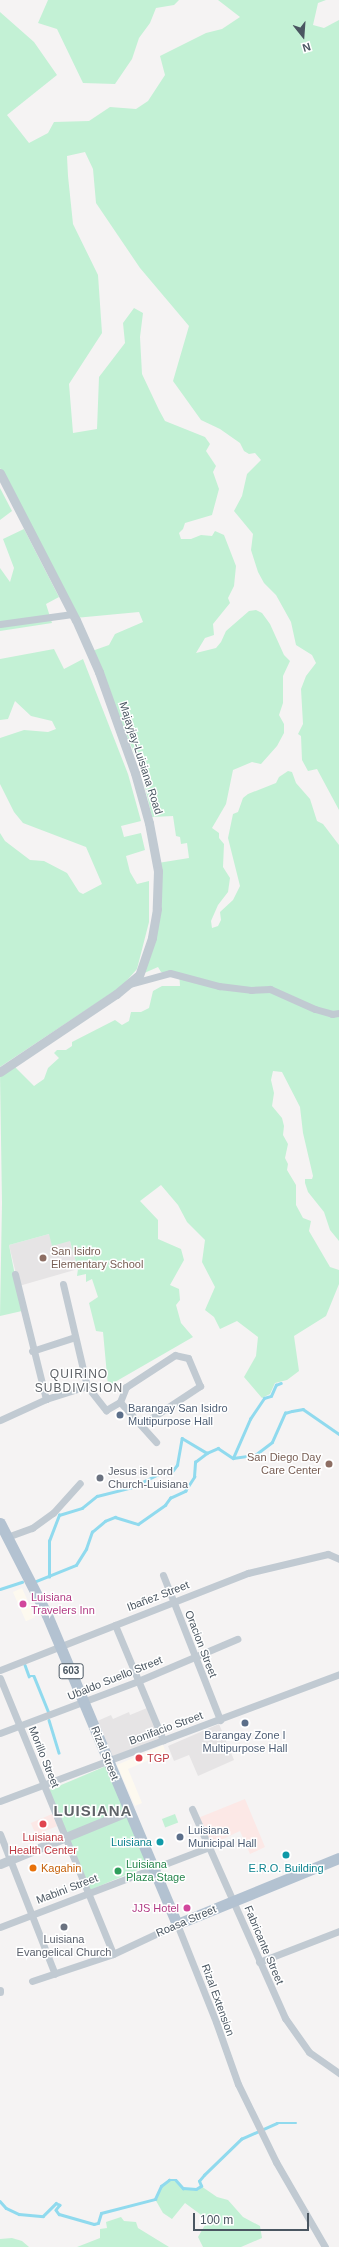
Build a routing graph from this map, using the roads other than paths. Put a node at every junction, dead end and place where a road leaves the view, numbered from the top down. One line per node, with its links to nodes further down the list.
1 (0, 473): 2 (street, Majayjay-Luisiana Road)
2 (72, 614): 3 (street); 4 (street, Majayjay-Luisiana Road)
3 (0, 624)
4 (128, 984): 5 (street); 6 (street, Majayjay-Luisiana Road)
5 (339, 1013)
6 (0, 1072)
7 (15, 1274): 10 (street)
8 (63, 1284): 9 (street)
9 (75, 1337): 10 (street); 11 (street)
10 (32, 1350): 12 (street)
11 (87, 1386): 12 (street); 13 (street)
12 (46, 1400): 14 (street)
13 (120, 1402): 15 (street); 15 (street)
14 (0, 1420)
15 (142, 1425): 16 (street)
16 (156, 1442)
17 (80, 1483): 19 (street)
18 (0, 1523): 19 (main road, 603)
19 (7, 1537): 25 (main road, Rizal Street / 603)
20 (339, 1559): 22 (street, Ibañez Street)
21 (163, 1575): 22 (street, Oracion Street)
22 (172, 1602): 23 (street, Ibañez Street); 26 (street, Oracion Street)
23 (115, 1625): 25 (street, Ibañez Street); 30 (street)
24 (237, 1639): 26 (street, Ubaldo Suello Street)
25 (61, 1647): 27 (street, Ibañez Street); 31 (main road, Rizal Street / 603)
26 (193, 1657): 30 (street, Ubaldo Suello Street); 32 (street, Oracion Street)
27 (0, 1670)
28 (339, 1674): 32 (street, Bonifacio Street)
29 (0, 1678): 33 (street, Morillo Street)
30 (138, 1681): 31 (street, Ubaldo Suello Street); 35 (street)
31 (85, 1702): 33 (street, Ubaldo Suello Street); 36 (main road, Rizal Street / 603)
32 (220, 1720): 35 (street, Bonifacio Street)
33 (20, 1726): 34 (street, Ubaldo Suello Street); 37 (street, Morillo Street)
34 (0, 1733)
35 (163, 1740): 36 (street, Bonifacio Street)
36 (109, 1761): 37 (street, Bonifacio Street); 40 (main road, Rizal Street / 603)
37 (44, 1786): 38 (street, Bonifacio Street); 42 (street, Morillo Street)
38 (0, 1801)
39 (192, 1809): 43 (street, Fabricante Street)
40 (129, 1811): 42 (street); 47 (main road, Rizal Street / 603)
41 (0, 1834): 45 (street)
42 (65, 1838): 45 (street); 48 (street, Morillo Street)
43 (209, 1847): 47 (street, Mabini Street); 49 (street, Fabricante Street)
44 (339, 1858): 49 (main road, Roasa Street)
45 (10, 1860): 46 (street); 50 (street)
46 (0, 1864)
47 (154, 1868): 48 (street, Mabini Street); 51 (main road, Rizal Street / 603)
48 (89, 1892): 50 (street, Mabini Street); 54 (street, Morillo Street)
49 (234, 1901): 51 (main road, Roasa Street); 55 (street, Fabricante Street)
50 (34, 1914): 52 (street, Mabini Street); 56 (street)
51 (177, 1924): 54 (street, Roasa Street); 59 (street, Rizal Extension)
52 (0, 1927)
53 (339, 1931): 55 (street)
54 (113, 1954): 56 (street, Roasa Street)
55 (259, 1962): 58 (street, Fabricante Street)
56 (55, 1974): 57 (street, Roasa Street)
57 (32, 1981)
58 (339, 2073)
59 (325, 2247)

